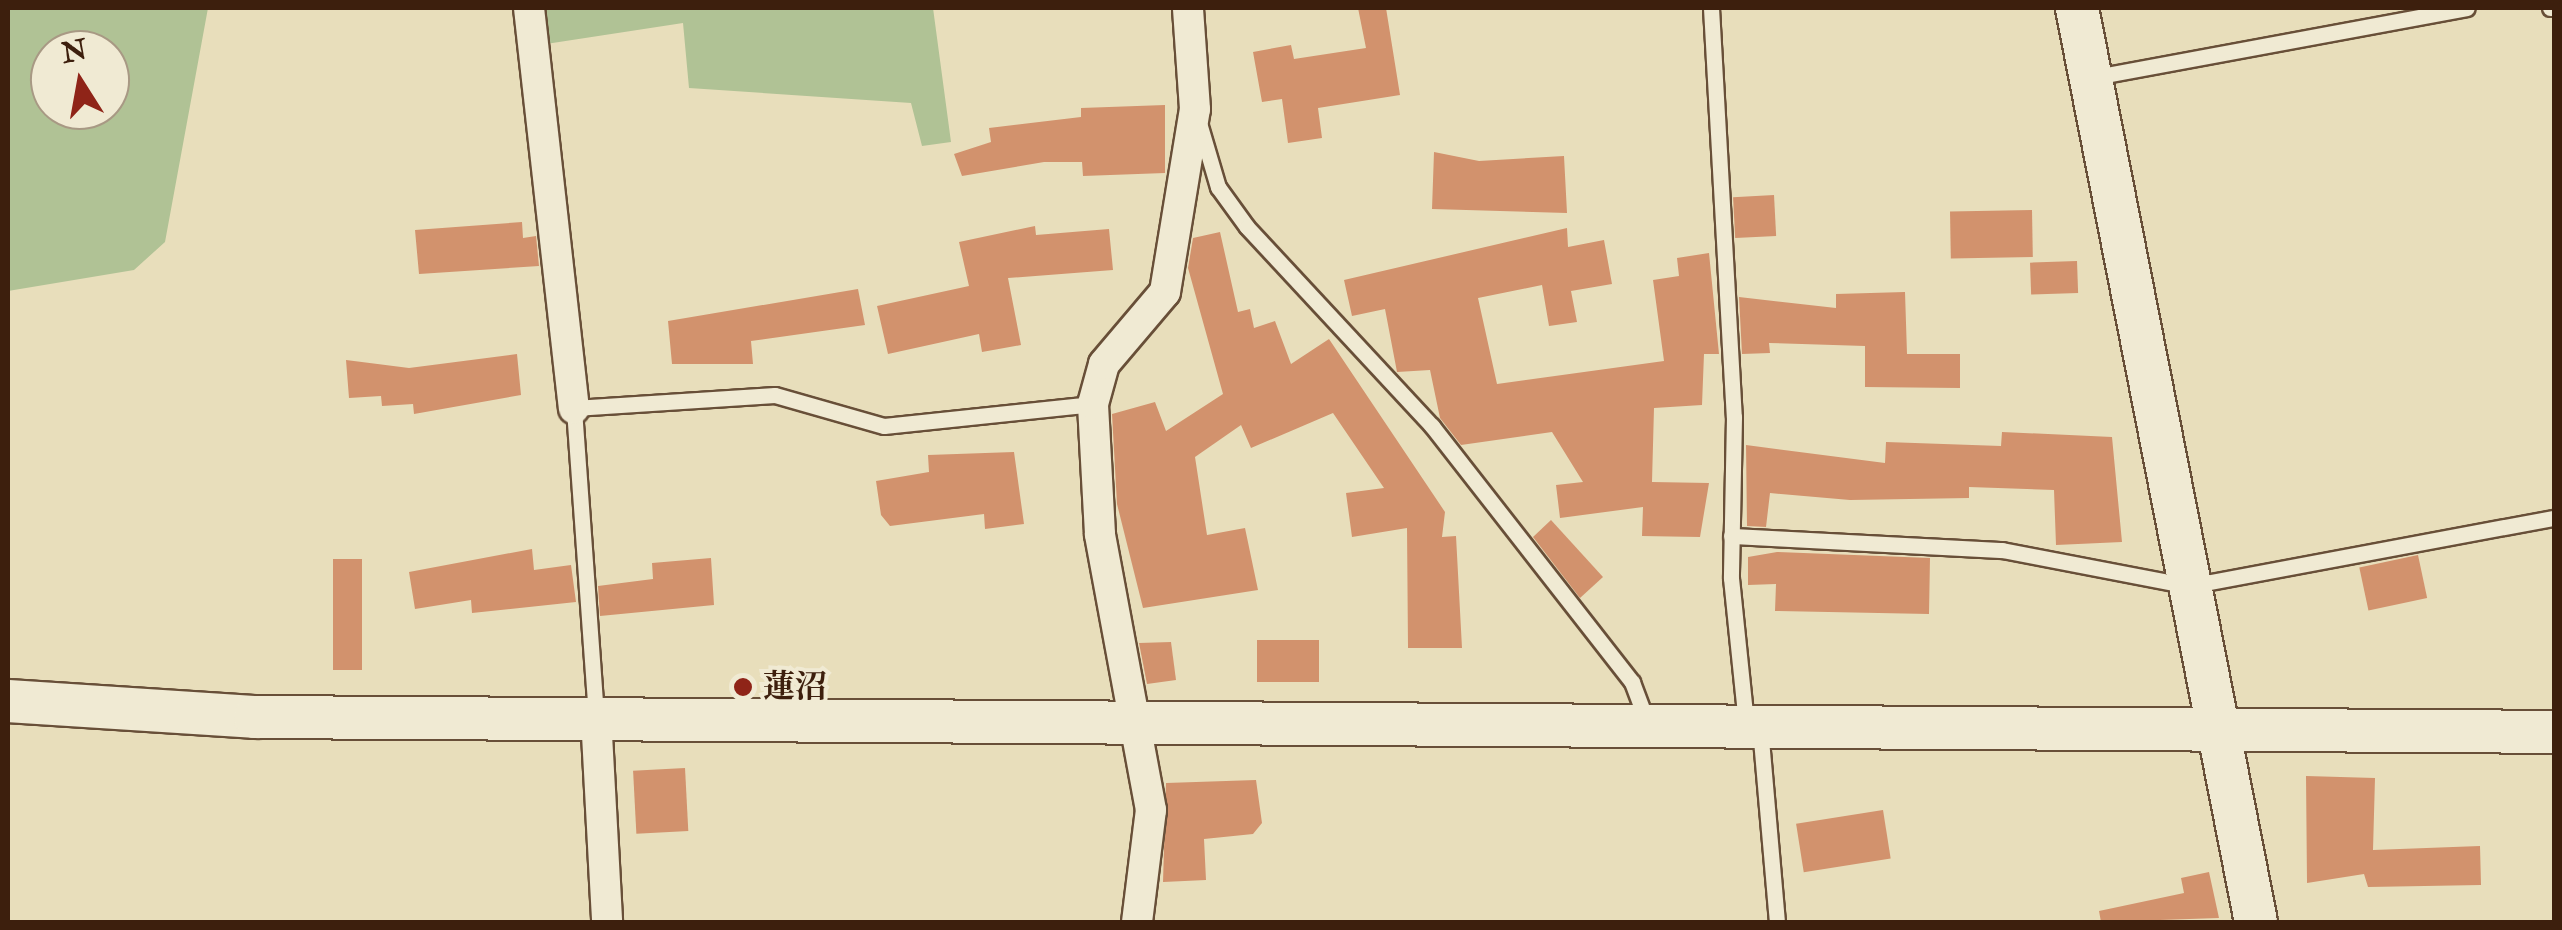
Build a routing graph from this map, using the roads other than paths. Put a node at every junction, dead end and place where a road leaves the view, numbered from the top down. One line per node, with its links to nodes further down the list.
1 (529, 8): 9 (street)
2 (1188, 8): 7 (street)
3 (1710, 8): 11 (lane)
4 (2077, 8): 6 (street)
5 (2467, 8): 6 (lane)
6 (2091, 77): 12 (street)
7 (1195, 109): 8 (street); 17 (lane)
8 (1093, 404): 9 (lane); 15 (street)
9 (574, 408): 14 (lane)
10 (2554, 518): 12 (lane)
11 (1731, 536): 12 (lane); 16 (lane)
12 (2189, 586): 19 (street)
13 (8, 701): 14 (street)
14 (596, 716): 15 (street); 20 (street)
15 (1135, 722): 17 (street); 21 (street)
16 (1753, 724): 17 (street); 19 (street); 22 (lane)
17 (1648, 726)
18 (2554, 732): 19 (street)
19 (2217, 733): 23 (street)
20 (607, 922)
21 (1137, 922)
22 (1777, 922)
23 (2256, 922)

